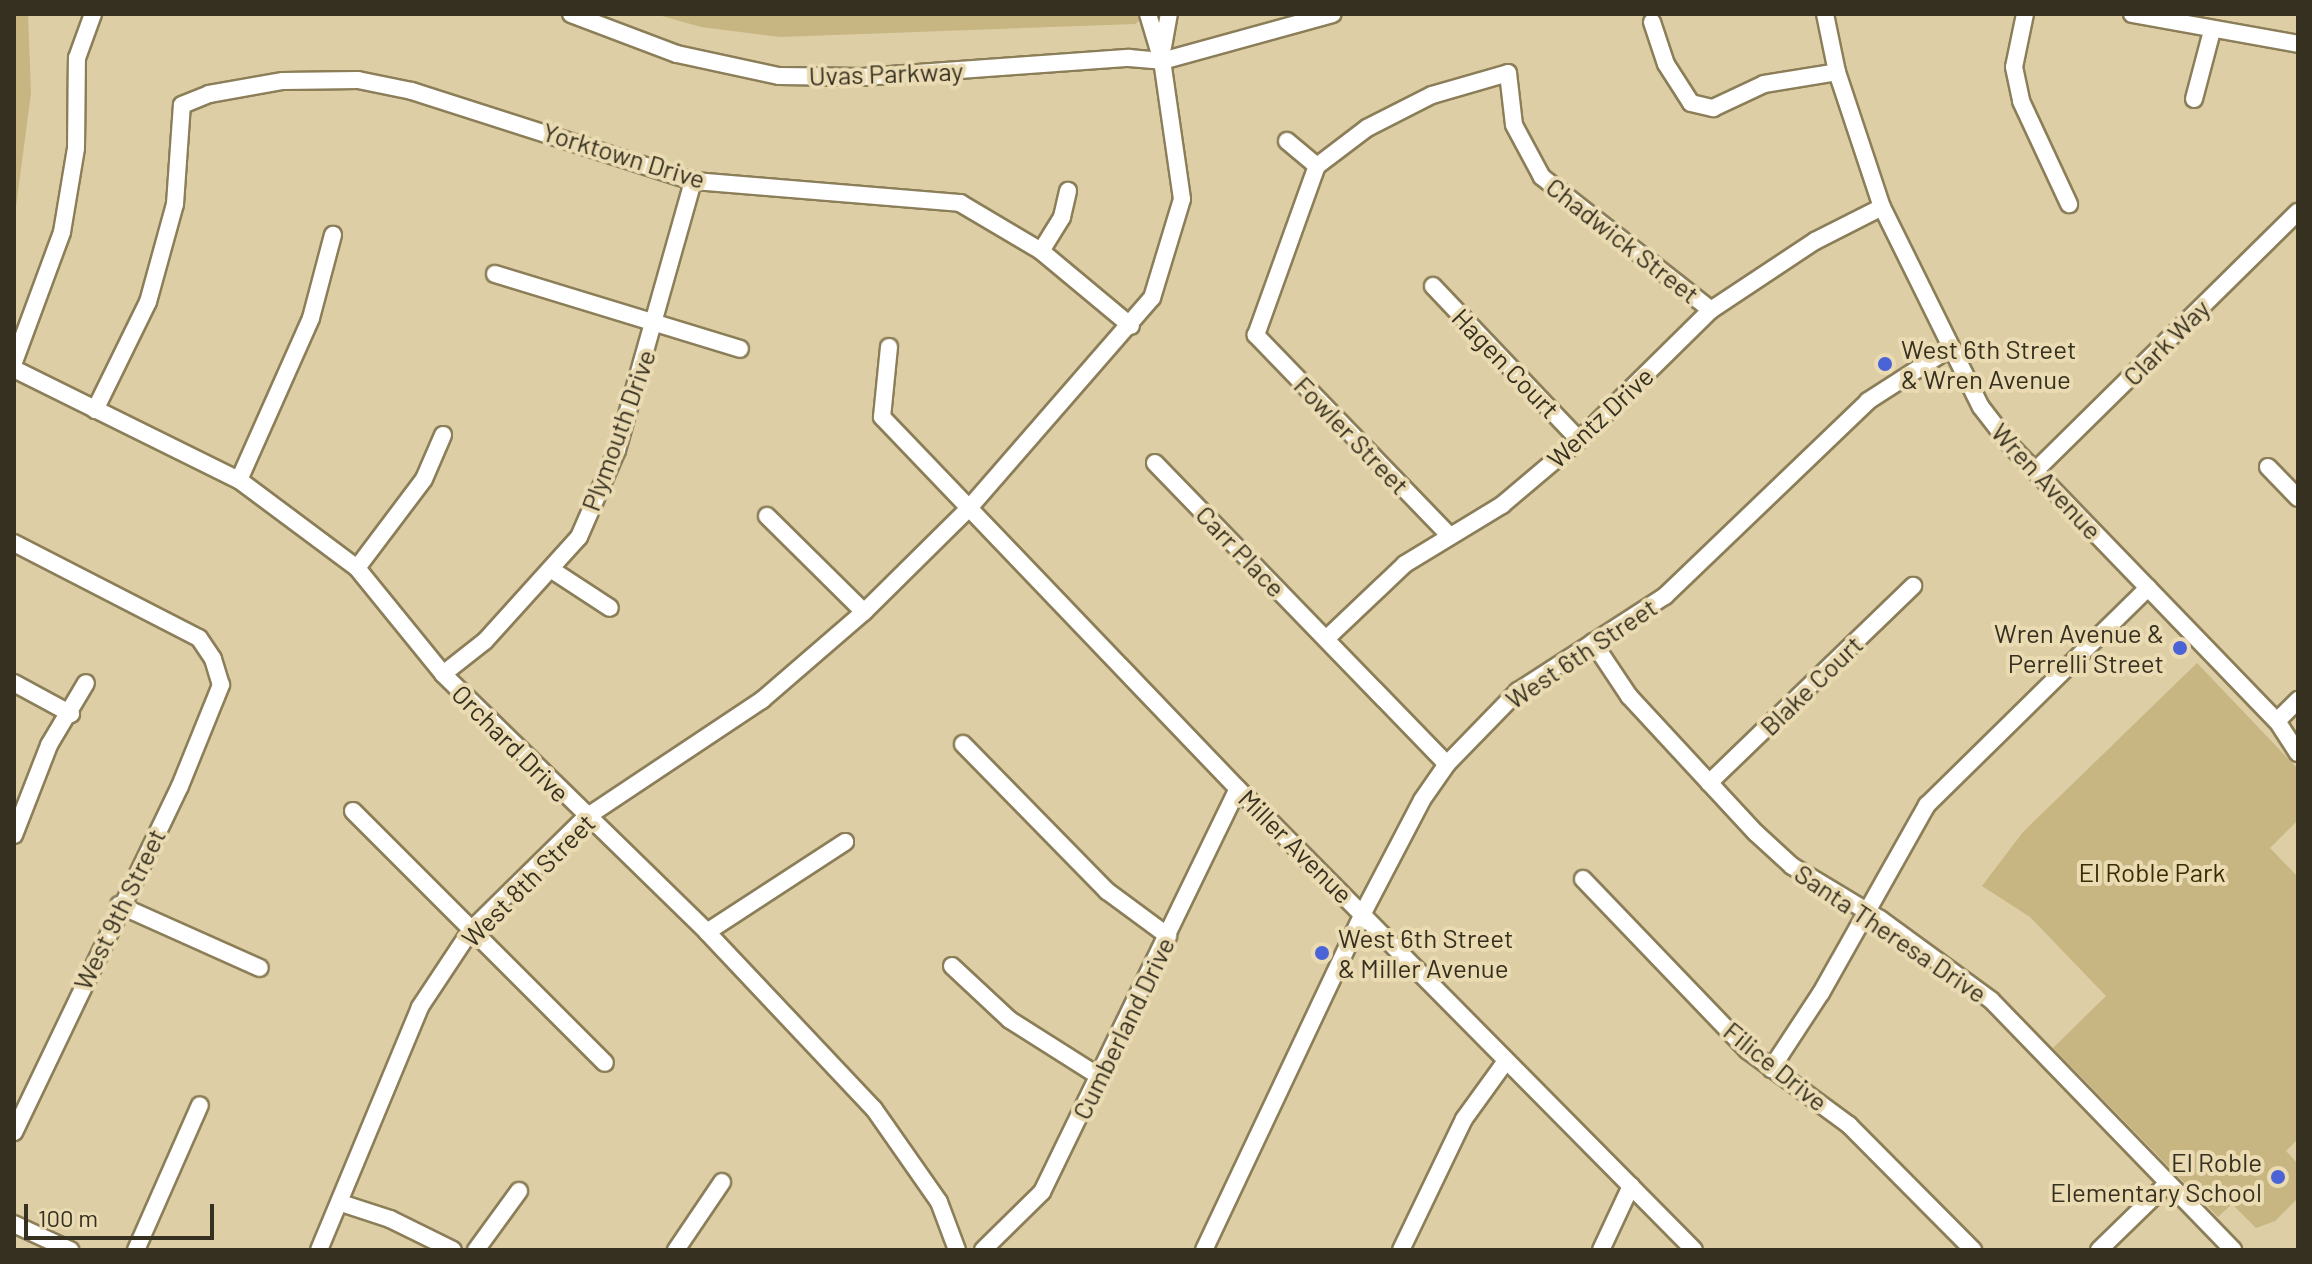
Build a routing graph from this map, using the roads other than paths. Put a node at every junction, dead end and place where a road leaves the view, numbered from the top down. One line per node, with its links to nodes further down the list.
1 (93, 14): 32 (street)
2 (571, 14): 12 (street, Uvas Parkway)
3 (1148, 14): 12 (street)
4 (1169, 14): 12 (street)
5 (1333, 14): 12 (street, Uvas Parkway)
6 (1825, 14): 13 (street, Wren Avenue)
7 (2025, 14): 19 (street)
8 (2132, 14): 10 (street)
9 (1652, 22): 13 (street)
10 (2212, 31): 11 (street); 14 (street)
11 (2298, 44)
12 (1162, 61): 28 (street)
13 (1837, 72): 20 (street, Wren Avenue)
14 (2194, 99)
15 (1287, 141): 16 (street)
16 (1317, 166): 26 (street, Chadwick Street); 44 (street, Fowler Street)
17 (693, 181): 23 (street, Yorktown Drive); 27 (street, Plymouth Drive); 34 (street, Yorktown Drive)
18 (1068, 191): 23 (street)
19 (2069, 204)
20 (1882, 207): 26 (street, Wentz Drive); 31 (street, Wren Avenue)
21 (2298, 212): 39 (street, Clark Way)
22 (333, 235): 40 (street)
23 (1041, 251): 28 (street, Yorktown Drive)
24 (495, 274): 27 (street)
25 (1433, 286): 36 (street, Hagen Court)
26 (1711, 310): 36 (street, Wentz Drive)
27 (656, 324): 30 (street); 47 (street, Plymouth Drive)
28 (1131, 326): 42 (street)
29 (889, 347): 42 (street, Miller Avenue)
30 (740, 349)
31 (1949, 349): 39 (street, Wren Avenue); 53 (street, West 6th Street)
32 (14, 362)
33 (14, 369): 34 (street, Orchard Drive)
34 (95, 410): 40 (street, Orchard Drive)
35 (443, 435): 46 (street)
36 (1579, 440): 44 (street, Wentz Drive)
37 (1155, 463): 52 (street, Carr Place)
38 (2268, 467): 41 (street)
39 (2035, 471): 49 (street, Wren Avenue)
40 (239, 480): 46 (street, Orchard Drive)
41 (2298, 498)
42 (970, 507): 51 (street); 65 (street, Miller Avenue)
43 (767, 516): 51 (street)
44 (1448, 534): 52 (street, Wentz Drive)
45 (14, 543): 71 (street, West 9th Street)
46 (357, 568): 54 (street, Orchard Drive)
47 (552, 570): 50 (street); 54 (street, Plymouth Drive)
48 (1913, 586): 64 (street, Blake Court)
49 (2148, 588): 59 (street, Wren Avenue); 72 (street)
50 (610, 608)
51 (864, 612): 67 (street, West 8th Street)
52 (1326, 639): 63 (street, Carr Place)
53 (1593, 642): 63 (street, West 6th Street); 64 (street, Santa Theresa Drive)
54 (443, 674): 67 (street, Orchard Drive)
55 (14, 683): 58 (street)
56 (86, 683): 58 (street)
57 (2298, 700): 59 (street)
58 (71, 714): 68 (street)
59 (2277, 721): 60 (street, Wren Avenue); 62 (street, Wren Avenue)
60 (2298, 733)
61 (963, 744): 76 (street)
62 (2298, 753)
63 (1447, 764): 73 (street, West 6th Street)
64 (1709, 783): 72 (street, Santa Theresa Drive)
65 (1238, 789): 73 (street, Miller Avenue); 76 (street, Cumberland Drive)
66 (353, 811): 74 (street)
67 (585, 818): 74 (street, West 8th Street); 75 (street, Orchard Drive)
68 (14, 835)
69 (845, 842): 75 (street)
70 (1583, 879): 81 (street, Filice Drive)
71 (119, 905): 78 (street); 84 (street, West 9th Street)
72 (1867, 911): 81 (street); 86 (street, Santa Theresa Drive)
73 (1363, 913): 79 (street, Miller Avenue); 99 (street, West 6th Street)
74 (471, 930): 80 (street); 89 (street, West 8th Street)
75 (707, 932): 97 (street, Orchard Drive)
76 (1168, 936): 82 (street, Cumberland Drive)
77 (952, 966): 82 (street)
78 (260, 968)
79 (1506, 1061): 87 (street, Miller Avenue); 100 (street)
80 (605, 1063)
81 (1771, 1069): 103 (street, Filice Drive)
82 (1100, 1077): 98 (street, Cumberland Drive)
83 (200, 1105): 92 (street)
84 (14, 1132)
85 (722, 1182): 96 (street)
86 (2168, 1183): 104 (street); 105 (street, Santa Theresa Drive)
87 (1631, 1186): 101 (street); 102 (street, Miller Avenue)
88 (519, 1191): 95 (street)
89 (341, 1203): 93 (street, West 8th Street); 94 (street)
90 (14, 1224): 91 (street)
91 (70, 1250)
92 (136, 1250)
93 (319, 1250)
94 (453, 1250)
95 (476, 1250)
96 (676, 1250)
97 (957, 1250)
98 (983, 1250)
99 (1204, 1250)
100 (1401, 1250)
101 (1601, 1250)
102 (1694, 1250)
103 (1973, 1250)
104 (2099, 1250)
105 (2233, 1250)

